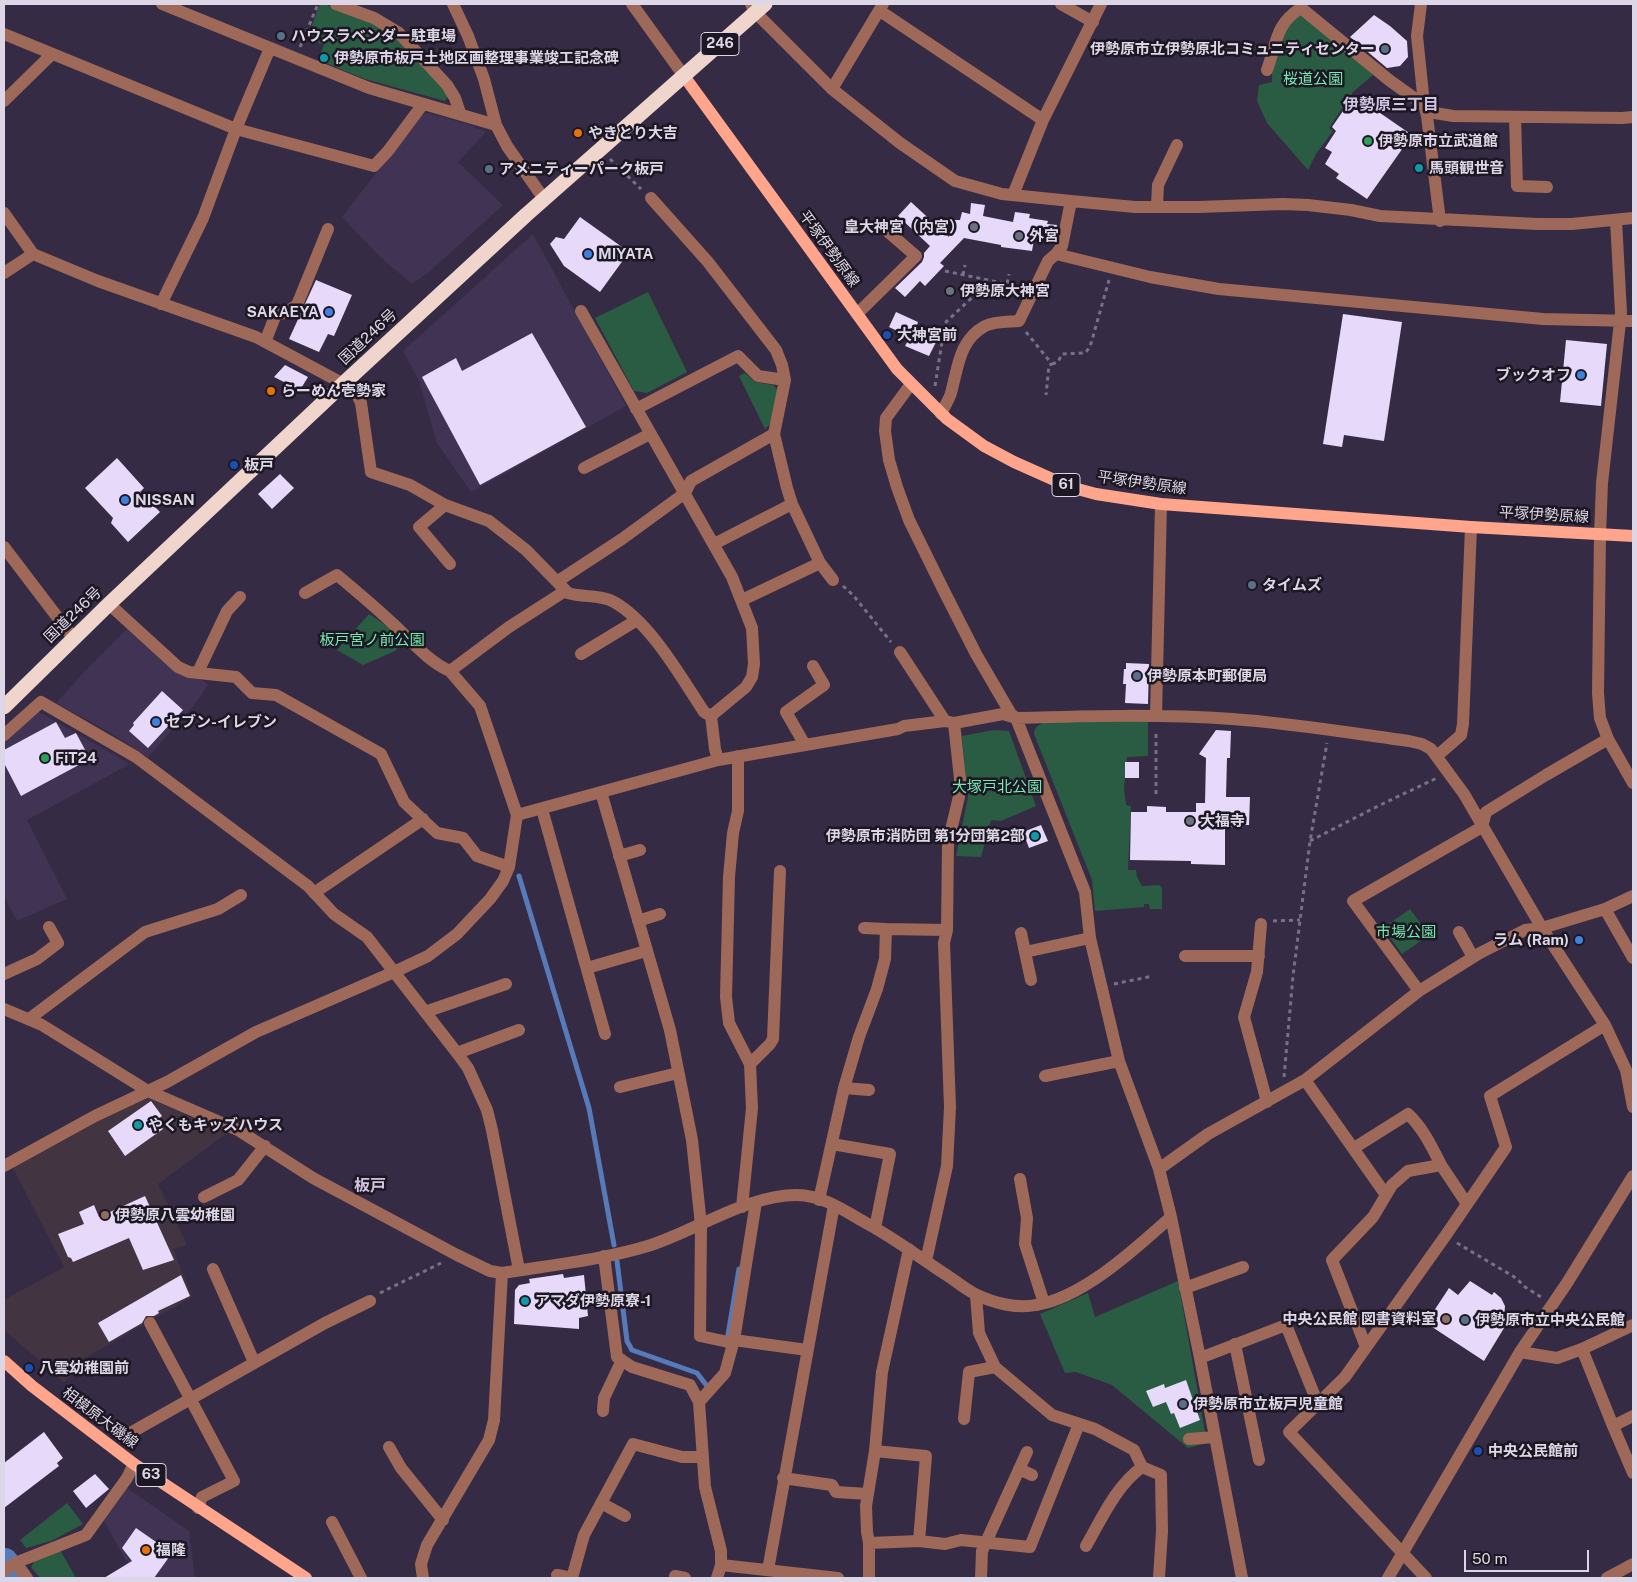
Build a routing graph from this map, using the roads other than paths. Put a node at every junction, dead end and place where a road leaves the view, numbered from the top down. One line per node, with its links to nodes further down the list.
1 (162, 4): 13 (street)
2 (336, 4): 21 (street)
3 (454, 4): 25 (street)
4 (632, 4): 16 (street)
5 (1061, 4): 11 (street)
6 (1101, 4): 11 (street)
7 (1420, 4): 20 (street)
8 (1301, 6): 15 (street); 20 (street)
9 (757, 7): 16 (highway, 国道246号 / 246); 17 (street)
10 (882, 8): 17 (street); 24 (street)
11 (1093, 22): 24 (street)
12 (4, 34): 14 (street)
13 (270, 48): 19 (street); 26 (street)
14 (52, 54): 18 (street); 26 (street)
15 (1267, 70)
16 (684, 76): 31 (highway, 国道246号 / 246); 45 (main road, 平塚伊勢原線 / 61)
17 (832, 89): 29 (street)
18 (4, 101)
19 (423, 104): 21 (street); 26 (street)
20 (1424, 104): 22 (street); 37 (street)
21 (460, 113): 25 (street)
22 (1514, 117): 23 (street); 28 (street)
23 (1633, 117)
24 (1043, 120): 29 (street)
25 (496, 125): 31 (street)
26 (236, 129): 43 (street)
27 (1177, 144): 33 (street)
28 (1548, 188)
29 (1012, 195): 32 (street)
30 (651, 198): 48 (street)
31 (544, 199): 49 (highway, 国道246号 / 246)
32 (1071, 201): 33 (street); 41 (street)
33 (1157, 206): 37 (street)
34 (4, 213): 40 (street)
35 (1633, 218): 36 (street)
36 (1616, 220): 37 (street); 46 (street)
37 (1440, 221)
38 (328, 229): 47 (street)
39 (887, 231): 45 (street)
40 (33, 254): 42 (street); 43 (street)
41 (1056, 254): 46 (street); 52 (street)
42 (4, 273)
43 (161, 304): 47 (street)
44 (581, 311): 51 (street)
45 (857, 314): 50 (main road, 平塚伊勢原線 / 61)
46 (1627, 321): 61 (street)
47 (265, 342): 49 (street)
48 (785, 380): 51 (street); 54 (street)
49 (344, 383): 59 (street); 72 (highway, 国道246号 / 246)
50 (911, 384): 52 (main road, 平塚伊勢原線 / 61); 83 (street)
51 (636, 409): 53 (street)
52 (941, 414): 58 (main road, 平塚伊勢原線 / 61)
53 (650, 434): 55 (street); 56 (street)
54 (774, 434): 56 (street); 57 (street)
55 (584, 468)
56 (684, 493): 63 (street); 68 (street)
57 (792, 504): 63 (street); 65 (street)
58 (1161, 504): 60 (main road, 平塚伊勢原線 / 61); 82 (street)
59 (445, 505): 66 (street); 68 (street)
60 (1471, 527): 61 (main road, 平塚伊勢原線 / 61); 89 (street)
61 (1600, 535): 62 (main road, 平塚伊勢原線 / 61); 86 (street)
62 (1633, 536)
63 (714, 544): 71 (street)
64 (4, 547): 74 (street)
65 (820, 563): 67 (street); 71 (street)
66 (450, 564)
67 (833, 580)
68 (562, 586): 73 (street); 78 (street)
69 (305, 594): 78 (street)
70 (240, 597): 79 (street)
71 (742, 600): 81 (street)
72 (109, 604): 74 (highway, 国道246号 / 246); 79 (street)
73 (637, 620): 76 (street); 81 (street)
74 (74, 639): 80 (highway, 国道246号 / 246)
75 (900, 652): 84 (street)
76 (581, 654)
77 (813, 666): 87 (street)
78 (450, 671): 94 (street)
79 (198, 672): 95 (street)
80 (4, 707)
81 (711, 716): 90 (street)
82 (1156, 716): 83 (street); 89 (street)
83 (1016, 718): 84 (street); 115 (street)
84 (950, 722): 87 (street); 112 (street)
85 (4, 735): 101 (street)
86 (1608, 739): 91 (street); 96 (street)
87 (805, 745): 88 (street)
88 (738, 756): 90 (street); 136 (street)
89 (1437, 756): 96 (street)
90 (718, 760): 92 (street)
91 (1633, 783)
92 (601, 792): 93 (street); 98 (street)
93 (542, 809): 94 (street); 122 (street)
94 (517, 815): 99 (street)
95 (423, 819): 99 (street); 101 (street)
96 (1482, 827): 110 (street); 127 (street)
97 (640, 850): 98 (street)
98 (619, 856): 106 (street)
99 (509, 867): 123 (street)
100 (780, 871): 136 (street)
101 (314, 893): 123 (street)
102 (241, 895): 130 (street)
103 (1633, 896): 104 (street)
104 (1605, 909): 110 (street); 121 (street)
105 (660, 914): 106 (street)
106 (638, 921): 116 (street)
107 (1261, 924): 119 (street)
108 (49, 927): 124 (street)
109 (864, 928): 111 (street)
110 (1542, 928): 120 (street); 131 (street)
111 (886, 929): 112 (street); 141 (street)
112 (947, 930): 166 (street)
113 (1021, 932): 117 (street)
114 (1459, 932): 120 (street)
115 (1090, 938): 117 (street); 135 (street)
116 (646, 951): 122 (street); 137 (street)
117 (1025, 952): 125 (street)
118 (1184, 956): 119 (street)
119 (1259, 956): 144 (street)
120 (1473, 957): 127 (street)
121 (1633, 958)
122 (587, 968): 133 (street)
123 (394, 972): 129 (street); 143 (street)
124 (4, 974)
125 (1031, 980)
126 (500, 982): 129 (street)
127 (1419, 991): 139 (street)
128 (4, 1009): 130 (street)
129 (426, 1012): 134 (street)
130 (29, 1019): 143 (street)
131 (1605, 1025): 145 (street); 158 (street)
132 (519, 1030): 134 (street)
133 (605, 1034)
134 (457, 1052): 169 (street)
135 (1119, 1061): 138 (street); 151 (street)
136 (750, 1064): 160 (street)
137 (678, 1073): 140 (street); 162 (street)
138 (1045, 1076)
139 (1305, 1080): 144 (street); 148 (street)
140 (620, 1087)
141 (844, 1088): 142 (street); 146 (street)
142 (869, 1090)
143 (148, 1091): 147 (street); 150 (street)
144 (1267, 1102): 151 (street)
145 (1633, 1107)
146 (832, 1144): 156 (street); 163 (street)
147 (265, 1146): 155 (street); 170 (street)
148 (1354, 1148): 149 (street); 154 (street)
149 (1441, 1165): 154 (street); 158 (street)
150 (4, 1166)
151 (1159, 1169): 161 (street)
152 (1633, 1176): 182 (street)
153 (1020, 1179): 174 (street)
154 (1386, 1195): 179 (street)
155 (204, 1197)
156 (819, 1200): 157 (street); 159 (street)
157 (756, 1202): 160 (street); 177 (street)
158 (1467, 1204): 179 (street)
159 (834, 1205): 163 (street); 181 (street)
160 (742, 1207): 162 (street)
161 (1171, 1217): 171 (street); 174 (street)
162 (700, 1225): 165 (street); 177 (street)
163 (875, 1228): 164 (street)
164 (909, 1249): 166 (street); 200 (street)
165 (604, 1256): 169 (street); 184 (street)
166 (926, 1261): 172 (street)
167 (1243, 1267): 171 (street)
168 (213, 1269): 186 (street)
169 (519, 1270): 170 (street)
170 (502, 1273): 214 (street)
171 (1185, 1288): 183 (street)
172 (976, 1295): 174 (street); 187 (street)
173 (370, 1302): 186 (street)
174 (1044, 1304)
175 (150, 1323): 188 (street)
176 (1633, 1325): 180 (street)
177 (733, 1341): 181 (street); 189 (street)
178 (1235, 1344): 183 (street); 190 (street); 203 (street)
179 (1366, 1347): 190 (street)
180 (1582, 1349): 182 (street); 195 (street)
181 (807, 1350): 209 (street)
182 (1520, 1352): 220 (street)
183 (1200, 1358): 197 (street)
184 (622, 1360): 189 (street); 191 (street)
185 (4, 1361): 204 (main road, 相模原大磯線 / 63)
186 (254, 1362): 188 (street)
187 (994, 1367): 193 (street); 194 (street)
188 (189, 1398): 196 (street); 212 (street)
189 (699, 1402): 202 (street)
190 (1318, 1404): 220 (street)
191 (603, 1411)
192 (1633, 1416): 195 (street)
193 (964, 1419)
194 (1079, 1424): 205 (street); 218 (street)
195 (1613, 1426): 207 (street)
196 (132, 1432)
197 (1215, 1437): 198 (street); 238 (street)
198 (1188, 1439)
199 (390, 1447): 214 (street)
200 (875, 1451): 210 (street); 216 (street)
201 (1026, 1452): 206 (street)
202 (703, 1457): 211 (street); 223 (street)
203 (1259, 1460)
204 (134, 1464): 212 (main road, 相模原大磯線 / 63); 221 (street)
205 (1142, 1466): 219 (street); 237 (street)
206 (1019, 1469): 208 (street); 218 (street)
207 (1633, 1473)
208 (1032, 1475)
209 (784, 1478): 210 (street); 224 (street)
210 (868, 1494): 217 (street)
211 (601, 1503): 213 (street); 232 (street)
212 (198, 1508): 226 (main road, 相模原大磯線 / 63)
213 (625, 1516)
214 (442, 1520): 231 (street)
215 (332, 1522): 230 (street)
216 (919, 1541): 217 (street); 218 (street)
217 (869, 1543): 235 (street)
218 (986, 1544): 236 (street)
219 (1086, 1546)
220 (1403, 1552): 239 (street); 240 (street)
221 (15, 1563): 225 (street); 228 (street)
222 (1633, 1564): 241 (street)
223 (721, 1565): 224 (street); 233 (street)
224 (768, 1570): 234 (street)
225 (4, 1571)
226 (291, 1575): 229 (main road, 相模原大磯線 / 63)
227 (557, 1575): 232 (street)
228 (28, 1578)
229 (306, 1578)
230 (362, 1578)
231 (423, 1578)
232 (572, 1578)
233 (717, 1578)
234 (838, 1578)
235 (868, 1578)
236 (981, 1578)
237 (1159, 1578)
238 (1242, 1578)
239 (1388, 1578)
240 (1426, 1578)
241 (1607, 1578)

